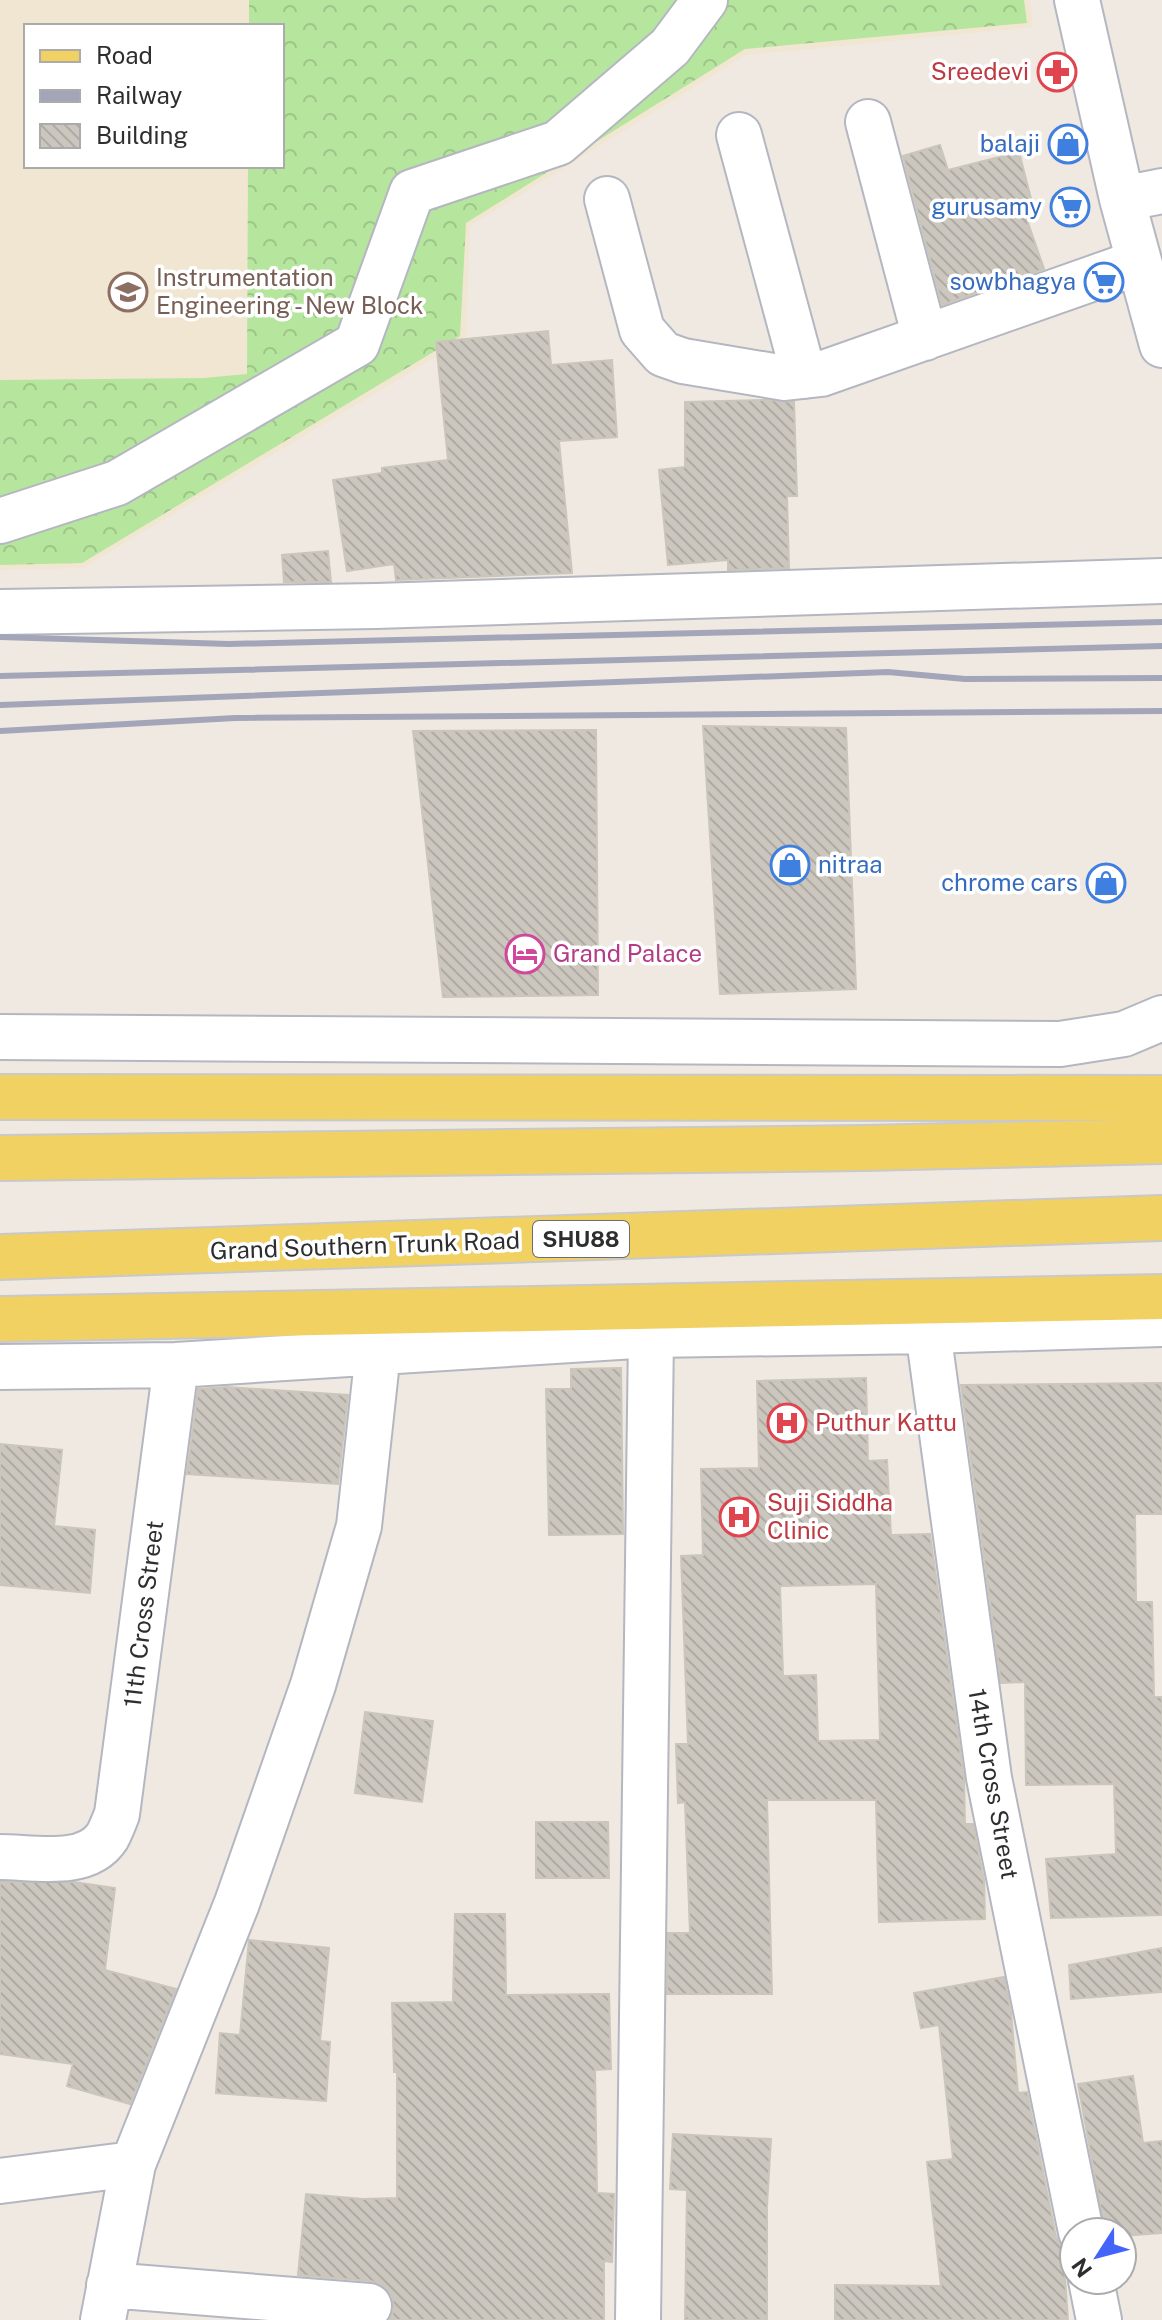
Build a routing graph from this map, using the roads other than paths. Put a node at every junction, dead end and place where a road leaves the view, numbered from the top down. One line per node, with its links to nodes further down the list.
1 (705, 0): 10 (street)
2 (1077, 0): 5 (street)
3 (868, 122): 8 (street)
4 (739, 135): 9 (street)
5 (1142, 195): 7 (street)
6 (607, 199): 9 (street)
7 (1155, 311): 8 (street)
8 (925, 338): 9 (street)
9 (804, 376)
10 (0, 521)
11 (1162, 581): 12 (street)
12 (0, 612)
13 (1162, 1018): 14 (street)
14 (0, 1037)
15 (0, 1097): 16 (main road)
16 (1162, 1098)
17 (1162, 1141): 18 (main road)
18 (0, 1158)
19 (1162, 1218): 20 (main road, Grand Southern Trunk Road / SHU88)
20 (0, 1257)
21 (1162, 1297): 22 (main road)
22 (0, 1319)
23 (1162, 1324): 24 (street)
24 (928, 1331): 25 (street); 32 (street, 14th Cross Street)
25 (651, 1335): 26 (street); 36 (street)
26 (378, 1352): 27 (street); 30 (street)
27 (176, 1365): 28 (street); 29 (street, 11th Cross Street)
28 (0, 1367)
29 (0, 1857)
30 (133, 2164): 31 (street); 34 (street)
31 (0, 2181)
32 (1078, 2216)
33 (1094, 2296): 37 (street)
34 (106, 2302): 35 (street)
35 (369, 2306)
36 (638, 2320)
37 (1099, 2320)

